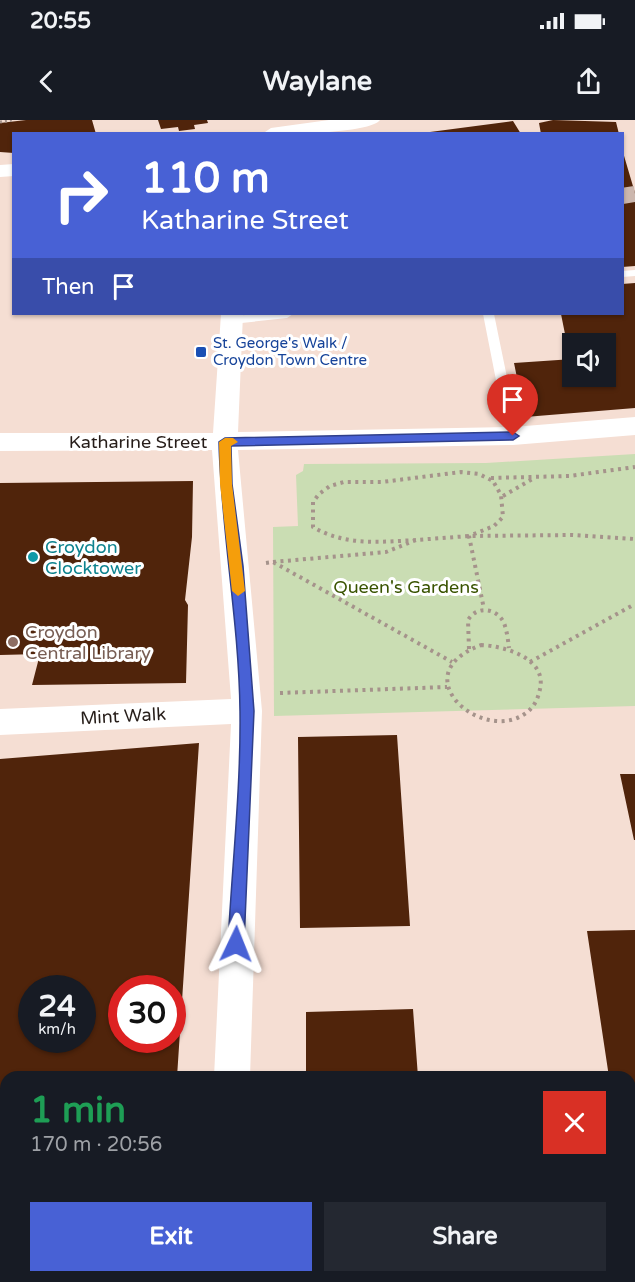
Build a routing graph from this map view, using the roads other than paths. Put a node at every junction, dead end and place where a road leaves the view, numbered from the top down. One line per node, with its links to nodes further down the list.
1 (370, 120): 2 (street)
2 (285, 132)
3 (269, 315): 5 (lane)
4 (488, 315): 7 (lane)
5 (232, 317): 9 (street)
6 (635, 426): 7 (street, Katharine Street)
7 (513, 436): 9 (street, Katharine Street)
8 (0, 442): 9 (street, Katharine Street)
9 (225, 442): 10 (street)
10 (247, 702): 11 (street, Mint Walk); 12 (street)
11 (0, 722)
12 (232, 1071)

